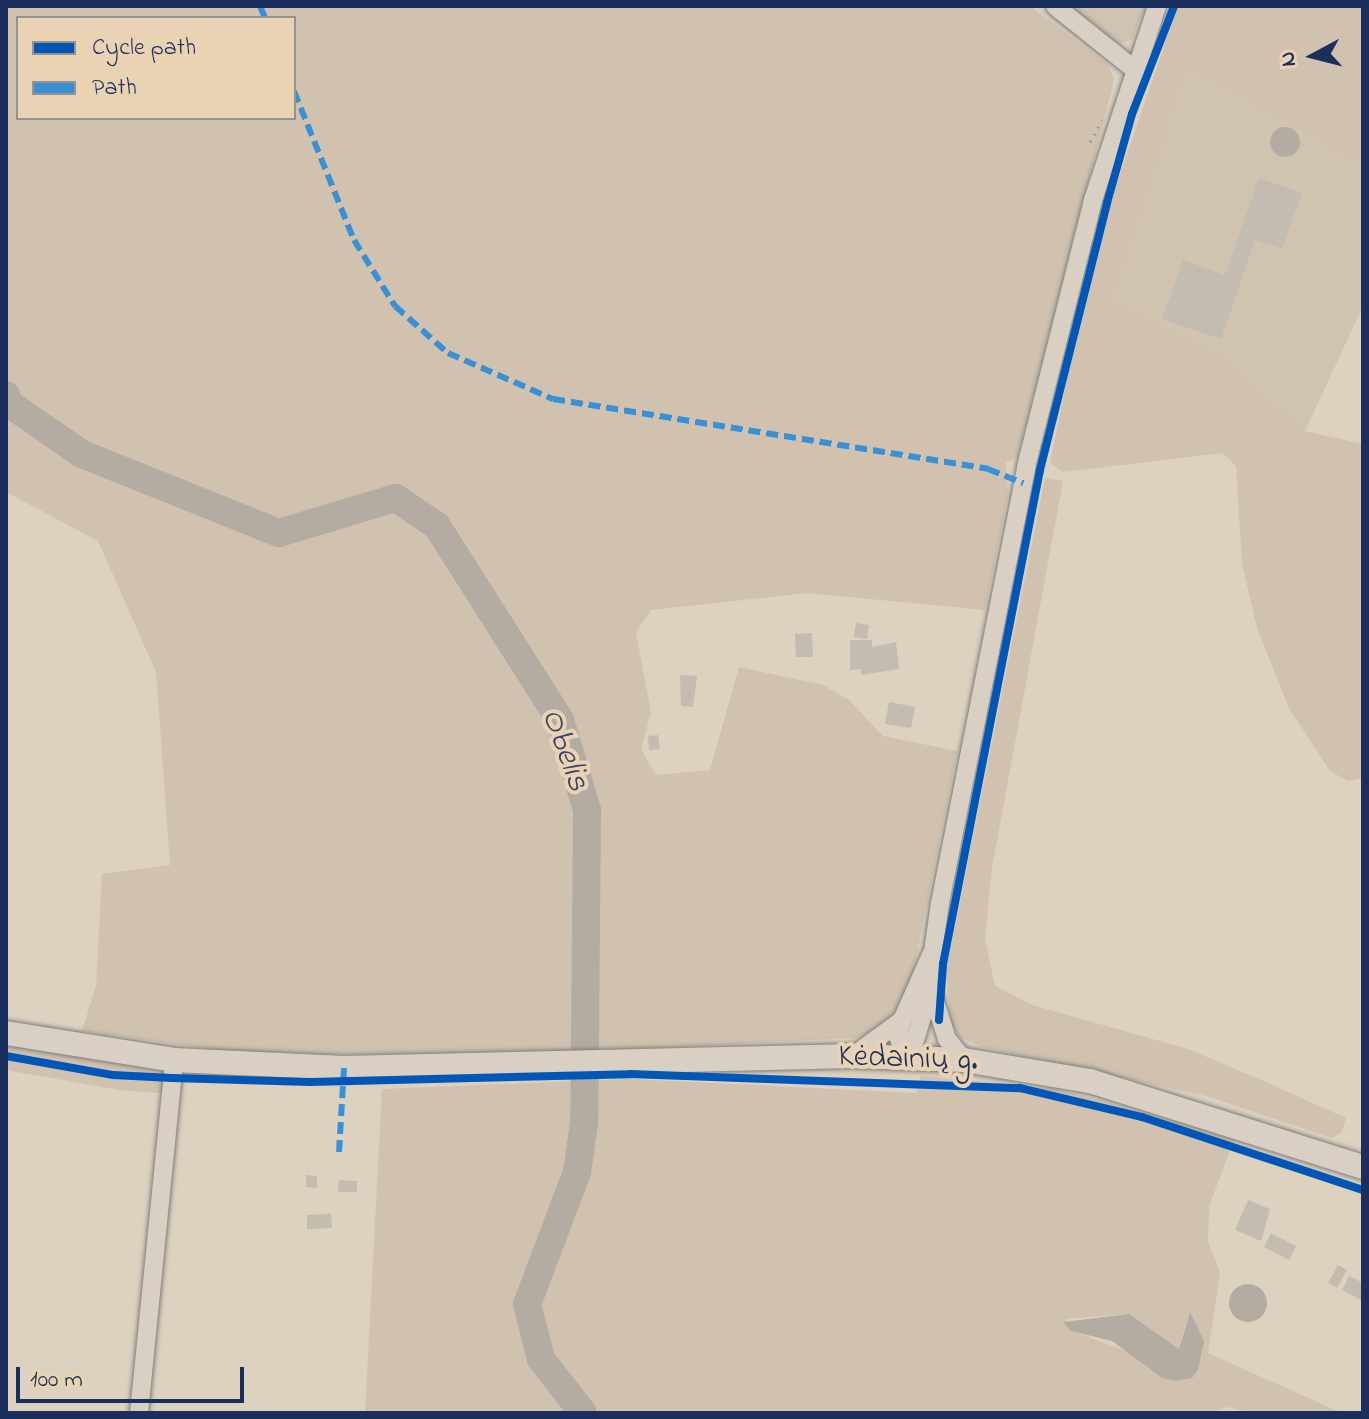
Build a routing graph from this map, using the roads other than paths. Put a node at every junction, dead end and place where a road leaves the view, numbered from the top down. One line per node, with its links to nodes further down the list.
1 (1055, 6): 3 (street)
2 (1157, 6): 3 (street)
3 (1134, 69): 4 (street)
4 (929, 964): 5 (street); 8 (street); 10 (street)
5 (902, 1020): 7 (street); 8 (street)
6 (6, 1033): 9 (main road, Kėdainių g.)
7 (853, 1056): 8 (main road, Kėdainių g.); 9 (main road, Kėdainių g.)
8 (905, 1057): 10 (main road, Kėdainių g.)
9 (174, 1060): 12 (street)
10 (964, 1060): 11 (main road, Kėdainių g.)
11 (1363, 1167)
12 (139, 1413)

